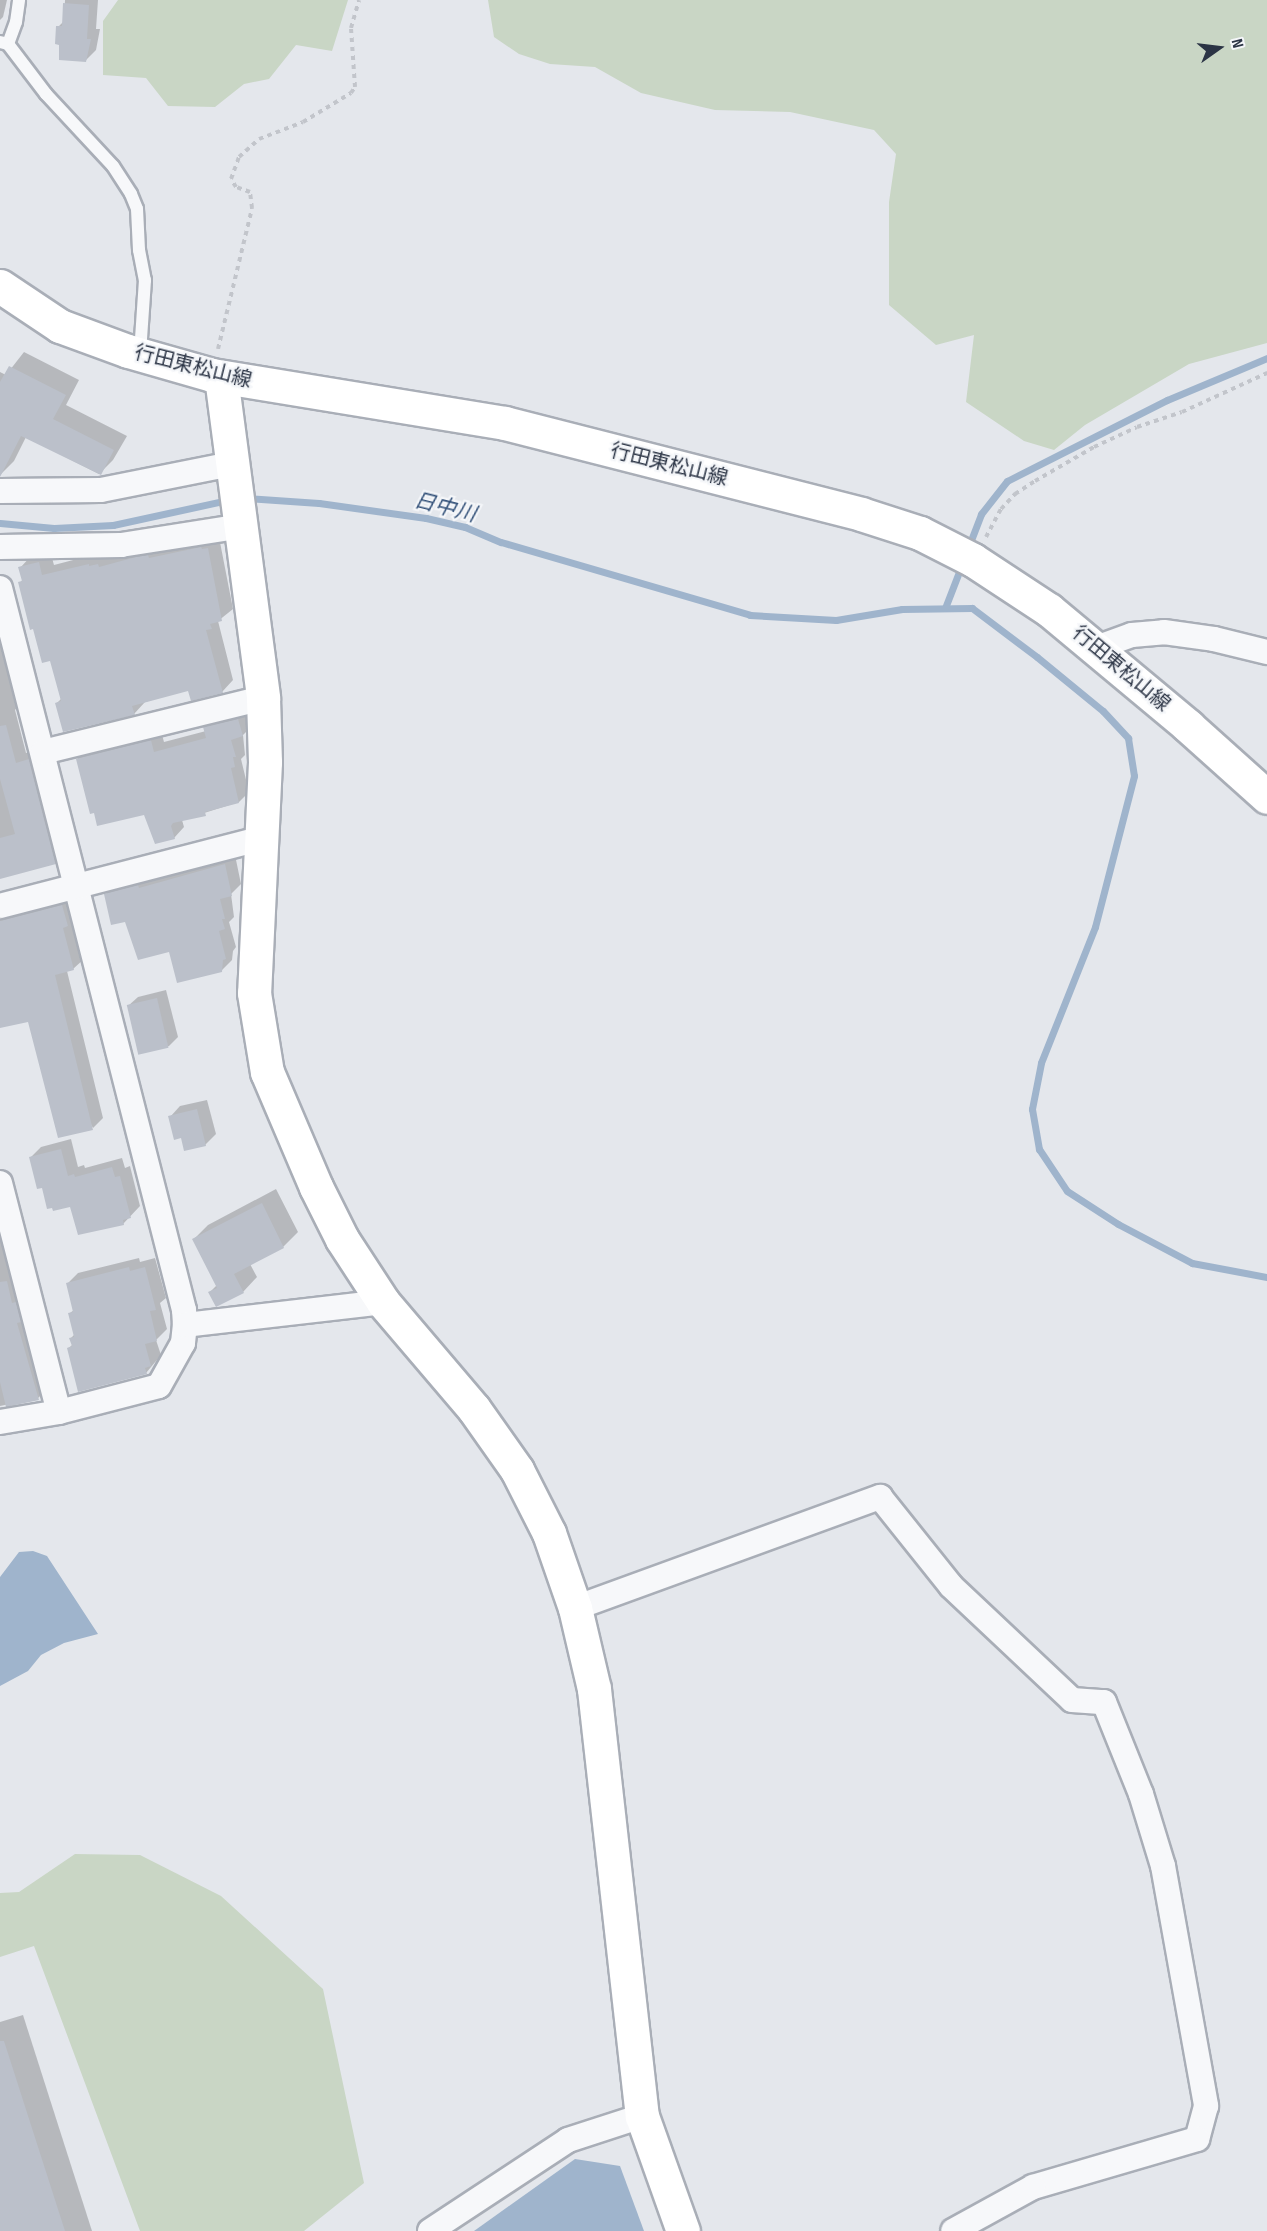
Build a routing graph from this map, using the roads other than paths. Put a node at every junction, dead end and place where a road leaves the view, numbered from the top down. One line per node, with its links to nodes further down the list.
1 (20, 0): 2 (lane)
2 (4, 43): 4 (lane)
3 (0, 286): 4 (street, 行田東松山線)
4 (140, 354): 5 (street, 行田東松山線)
5 (216, 376): 6 (street); 11 (street, 行田東松山線)
6 (231, 464): 7 (street); 8 (street)
7 (0, 491)
8 (242, 526): 9 (street); 13 (street)
9 (0, 547)
10 (0, 588): 14 (street)
11 (1096, 648): 12 (street); 15 (street, 行田東松山線)
12 (1267, 652)
13 (263, 698): 14 (street); 16 (street)
14 (43, 752): 17 (street)
15 (1267, 797)
16 (263, 838): 17 (street); 20 (street)
17 (76, 886): 18 (street); 21 (street)
18 (0, 906)
19 (0, 1182): 22 (street)
20 (383, 1302): 21 (street); 24 (street)
21 (185, 1325): 22 (street)
22 (59, 1412): 23 (street)
23 (0, 1422)
24 (575, 1608): 25 (street); 28 (street)
25 (642, 2116): 26 (street); 27 (street)
26 (430, 2231)
27 (683, 2231)
28 (953, 2231)

